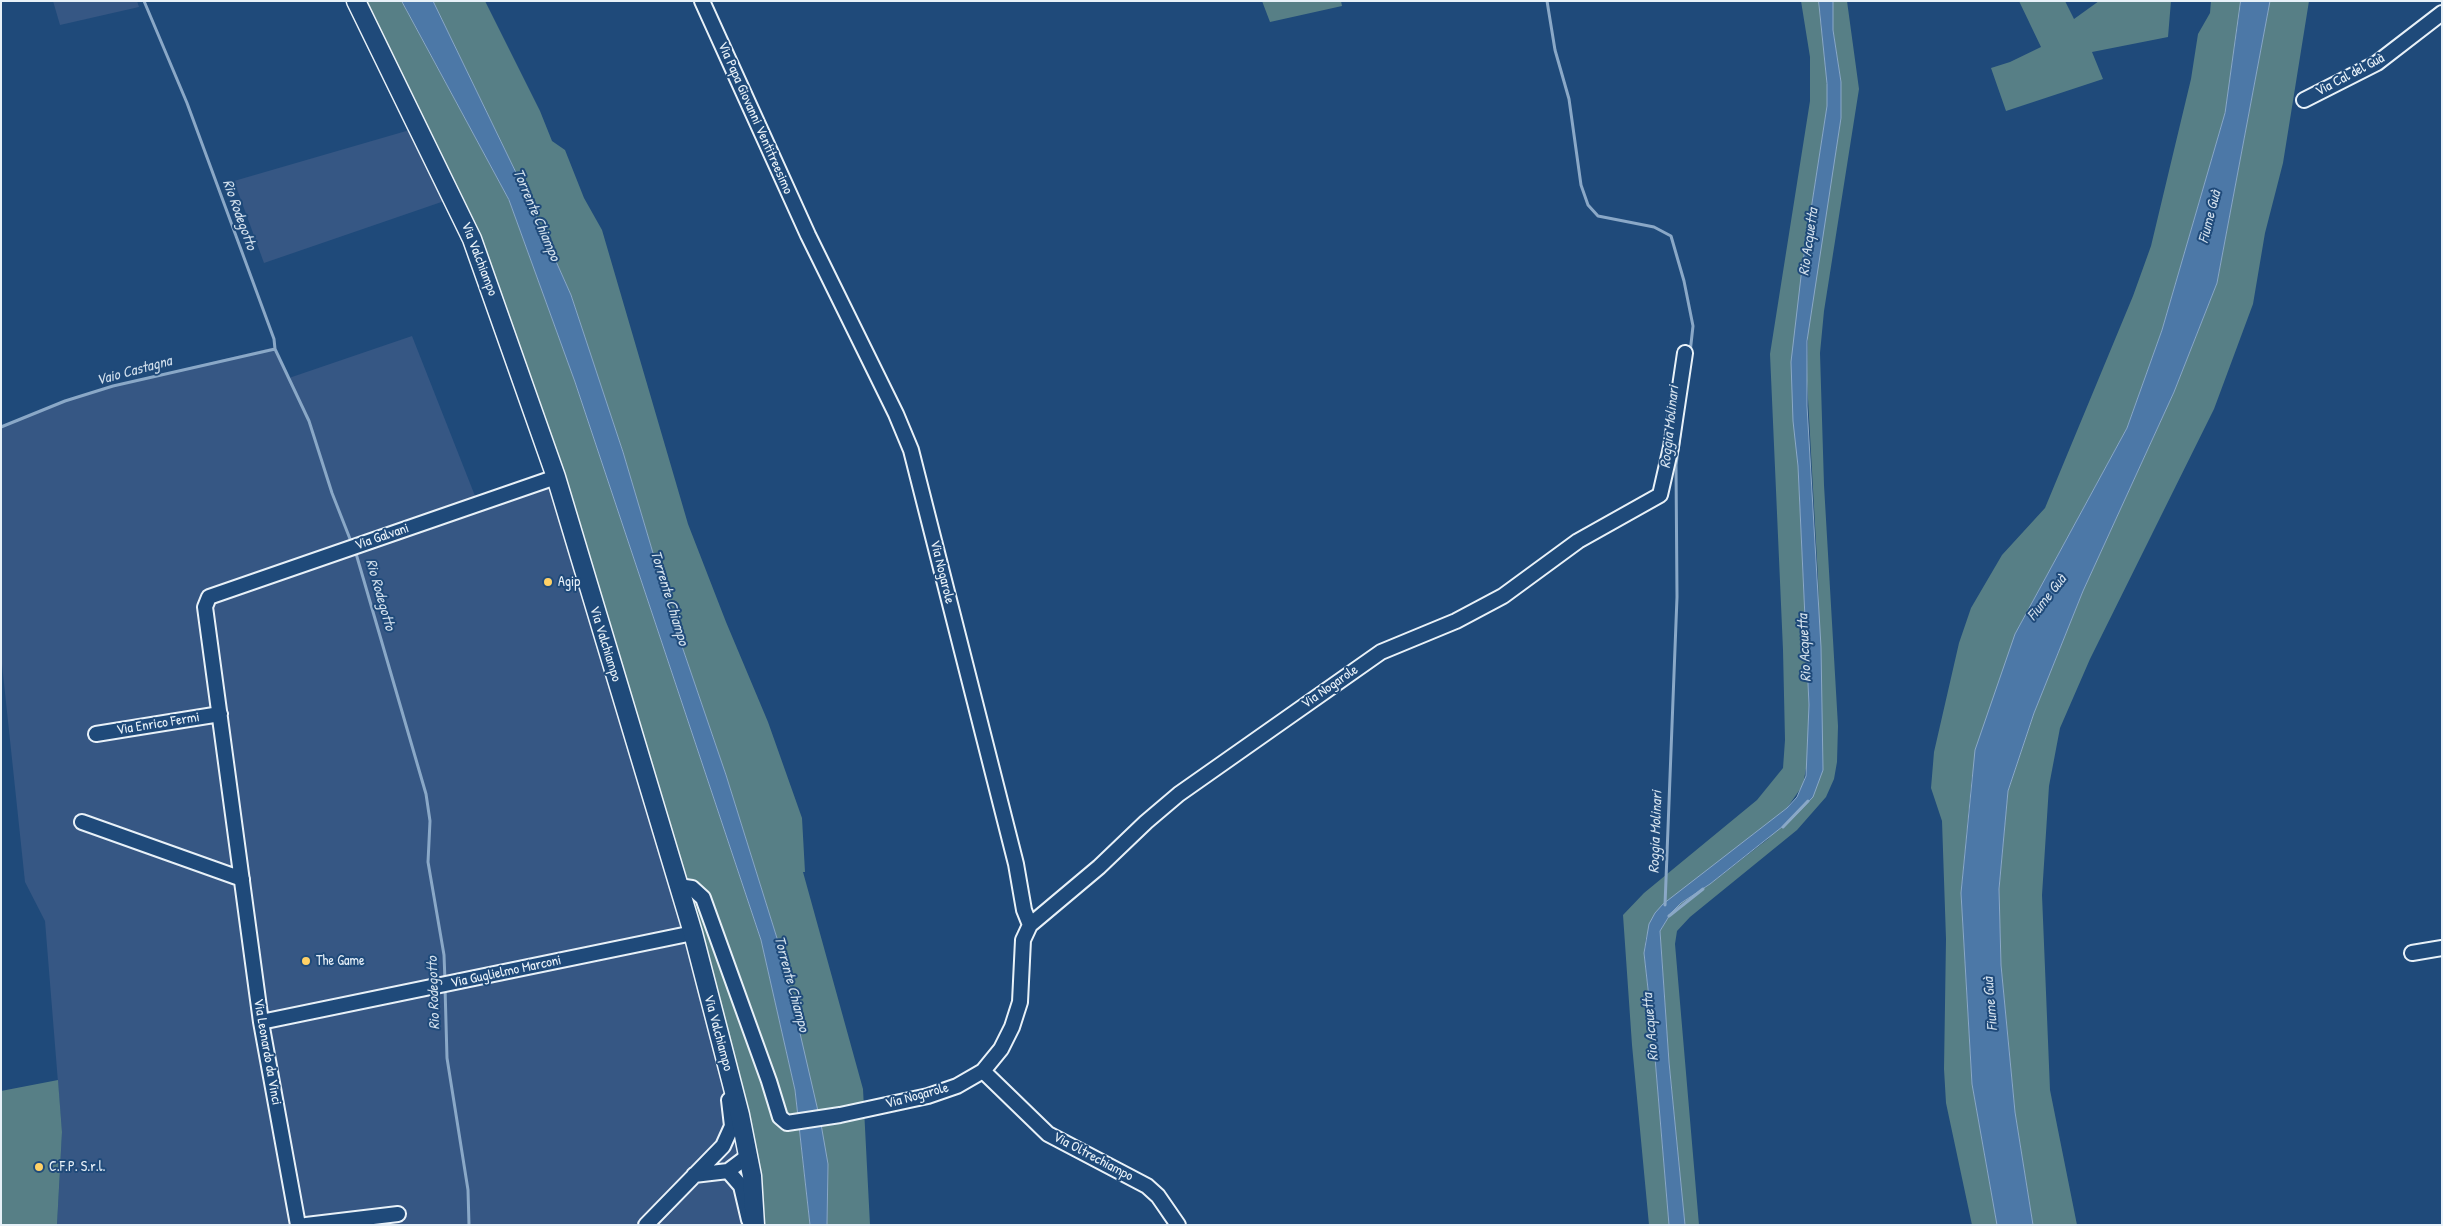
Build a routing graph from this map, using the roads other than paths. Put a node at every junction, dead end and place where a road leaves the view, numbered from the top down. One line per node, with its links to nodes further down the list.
1 (356, 1): 7 (main road, Via Valchiampo)
2 (702, 1): 5 (street, Via Papa Giovanni Ventitreesimo)
3 (2442, 13): 4 (street, Via Cal del Guà)
4 (2304, 100)
5 (808, 235): 14 (street, Via Nogarole)
6 (1685, 353): 14 (street, Via Nogarole)
7 (556, 477): 8 (street, Via Galvani); 13 (main road, Via Valchiampo)
8 (209, 597): 9 (street, Via Leonardo da Vinci)
9 (220, 714): 10 (street, Via Enrico Fermi); 12 (street, Via Leonardo da Vinci)
10 (96, 734)
11 (82, 822): 12 (street)
12 (242, 879): 18 (street, Via Leonardo da Vinci)
13 (678, 886): 15 (main road, Via Valchiampo); 20 (street, Via Nogarole)
14 (1030, 925): 20 (street, Via Nogarole)
15 (692, 933): 18 (street, Via Guglielmo Marconi); 19 (main road, Via Valchiampo)
16 (2442, 948): 17 (street)
17 (2412, 953)
18 (261, 1022): 26 (street, Via Leonardo da Vinci)
19 (726, 1060): 21 (street); 22 (main road, Via Valchiampo)
20 (983, 1071): 31 (street, Via Oltrechiampo)
21 (716, 1152): 22 (street); 24 (street)
22 (748, 1156): 23 (street); 30 (main road, Via Valchiampo)
23 (728, 1171): 24 (street); 29 (street)
24 (694, 1175): 28 (street)
25 (398, 1214): 27 (street)
26 (298, 1225)
27 (306, 1225)
28 (646, 1225)
29 (750, 1225)
30 (755, 1225)
31 (1178, 1225)

